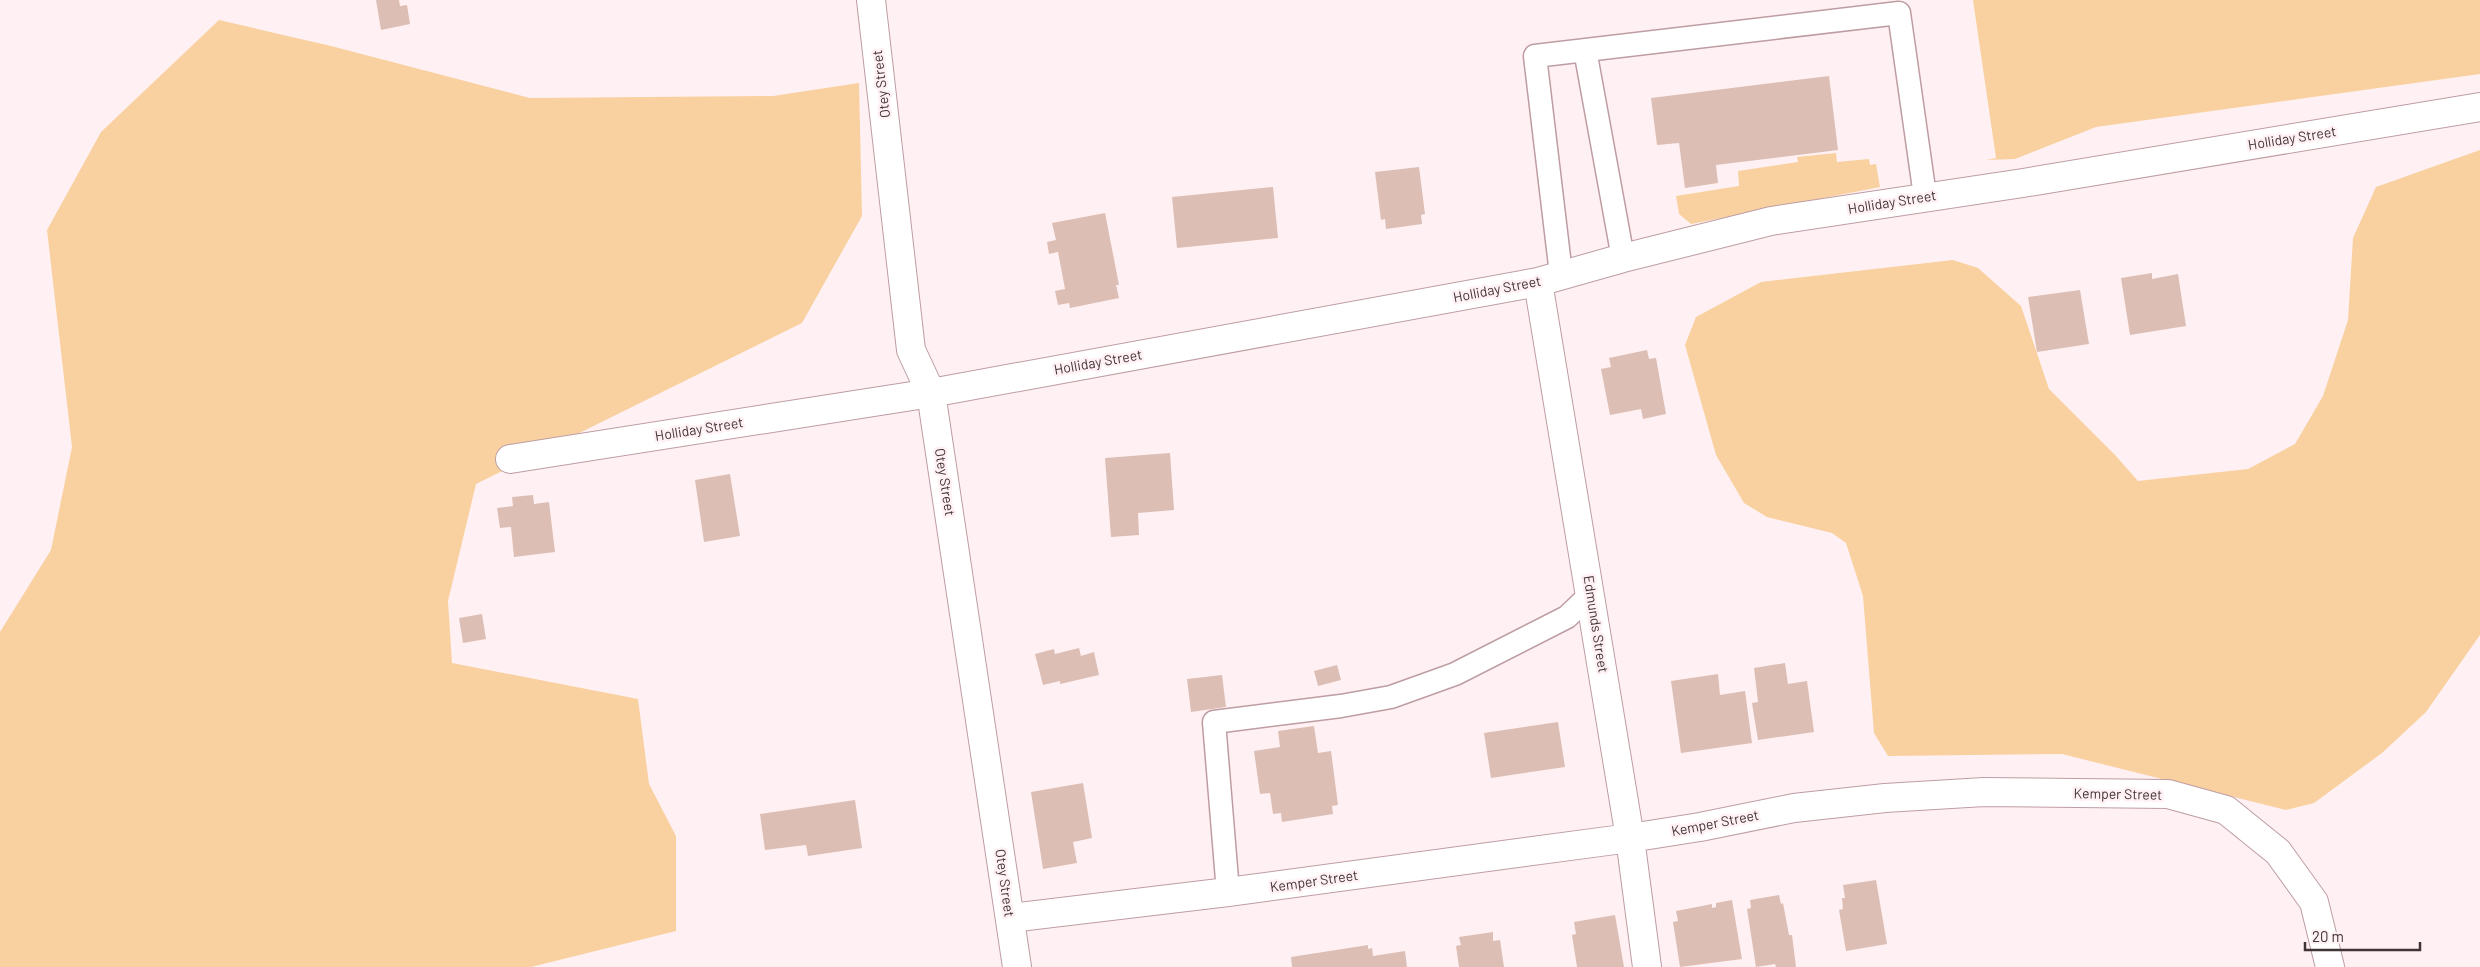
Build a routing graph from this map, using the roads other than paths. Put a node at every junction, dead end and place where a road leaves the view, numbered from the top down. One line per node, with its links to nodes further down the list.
1 (871, 0): 7 (street, Otey Street)
2 (1585, 50): 4 (lane); 5 (lane); 6 (lane)
3 (2480, 107): 4 (street, Holliday Street)
4 (1925, 196): 5 (street, Holliday Street)
5 (1623, 258): 6 (street, Holliday Street)
6 (1550, 278): 7 (street, Holliday Street); 9 (street, Edmunds Street)
7 (931, 393): 8 (street, Holliday Street); 12 (street, Otey Street)
8 (510, 459)
9 (1591, 594): 10 (street, Edmunds Street); 11 (lane)
10 (1630, 838): 11 (street, Kemper Street); 14 (street, Edmunds Street); 15 (street, Kemper Street)
11 (1228, 892): 12 (street, Kemper Street)
12 (1010, 918): 13 (street, Otey Street)
13 (1017, 967)
14 (1647, 967)
15 (2330, 967)

